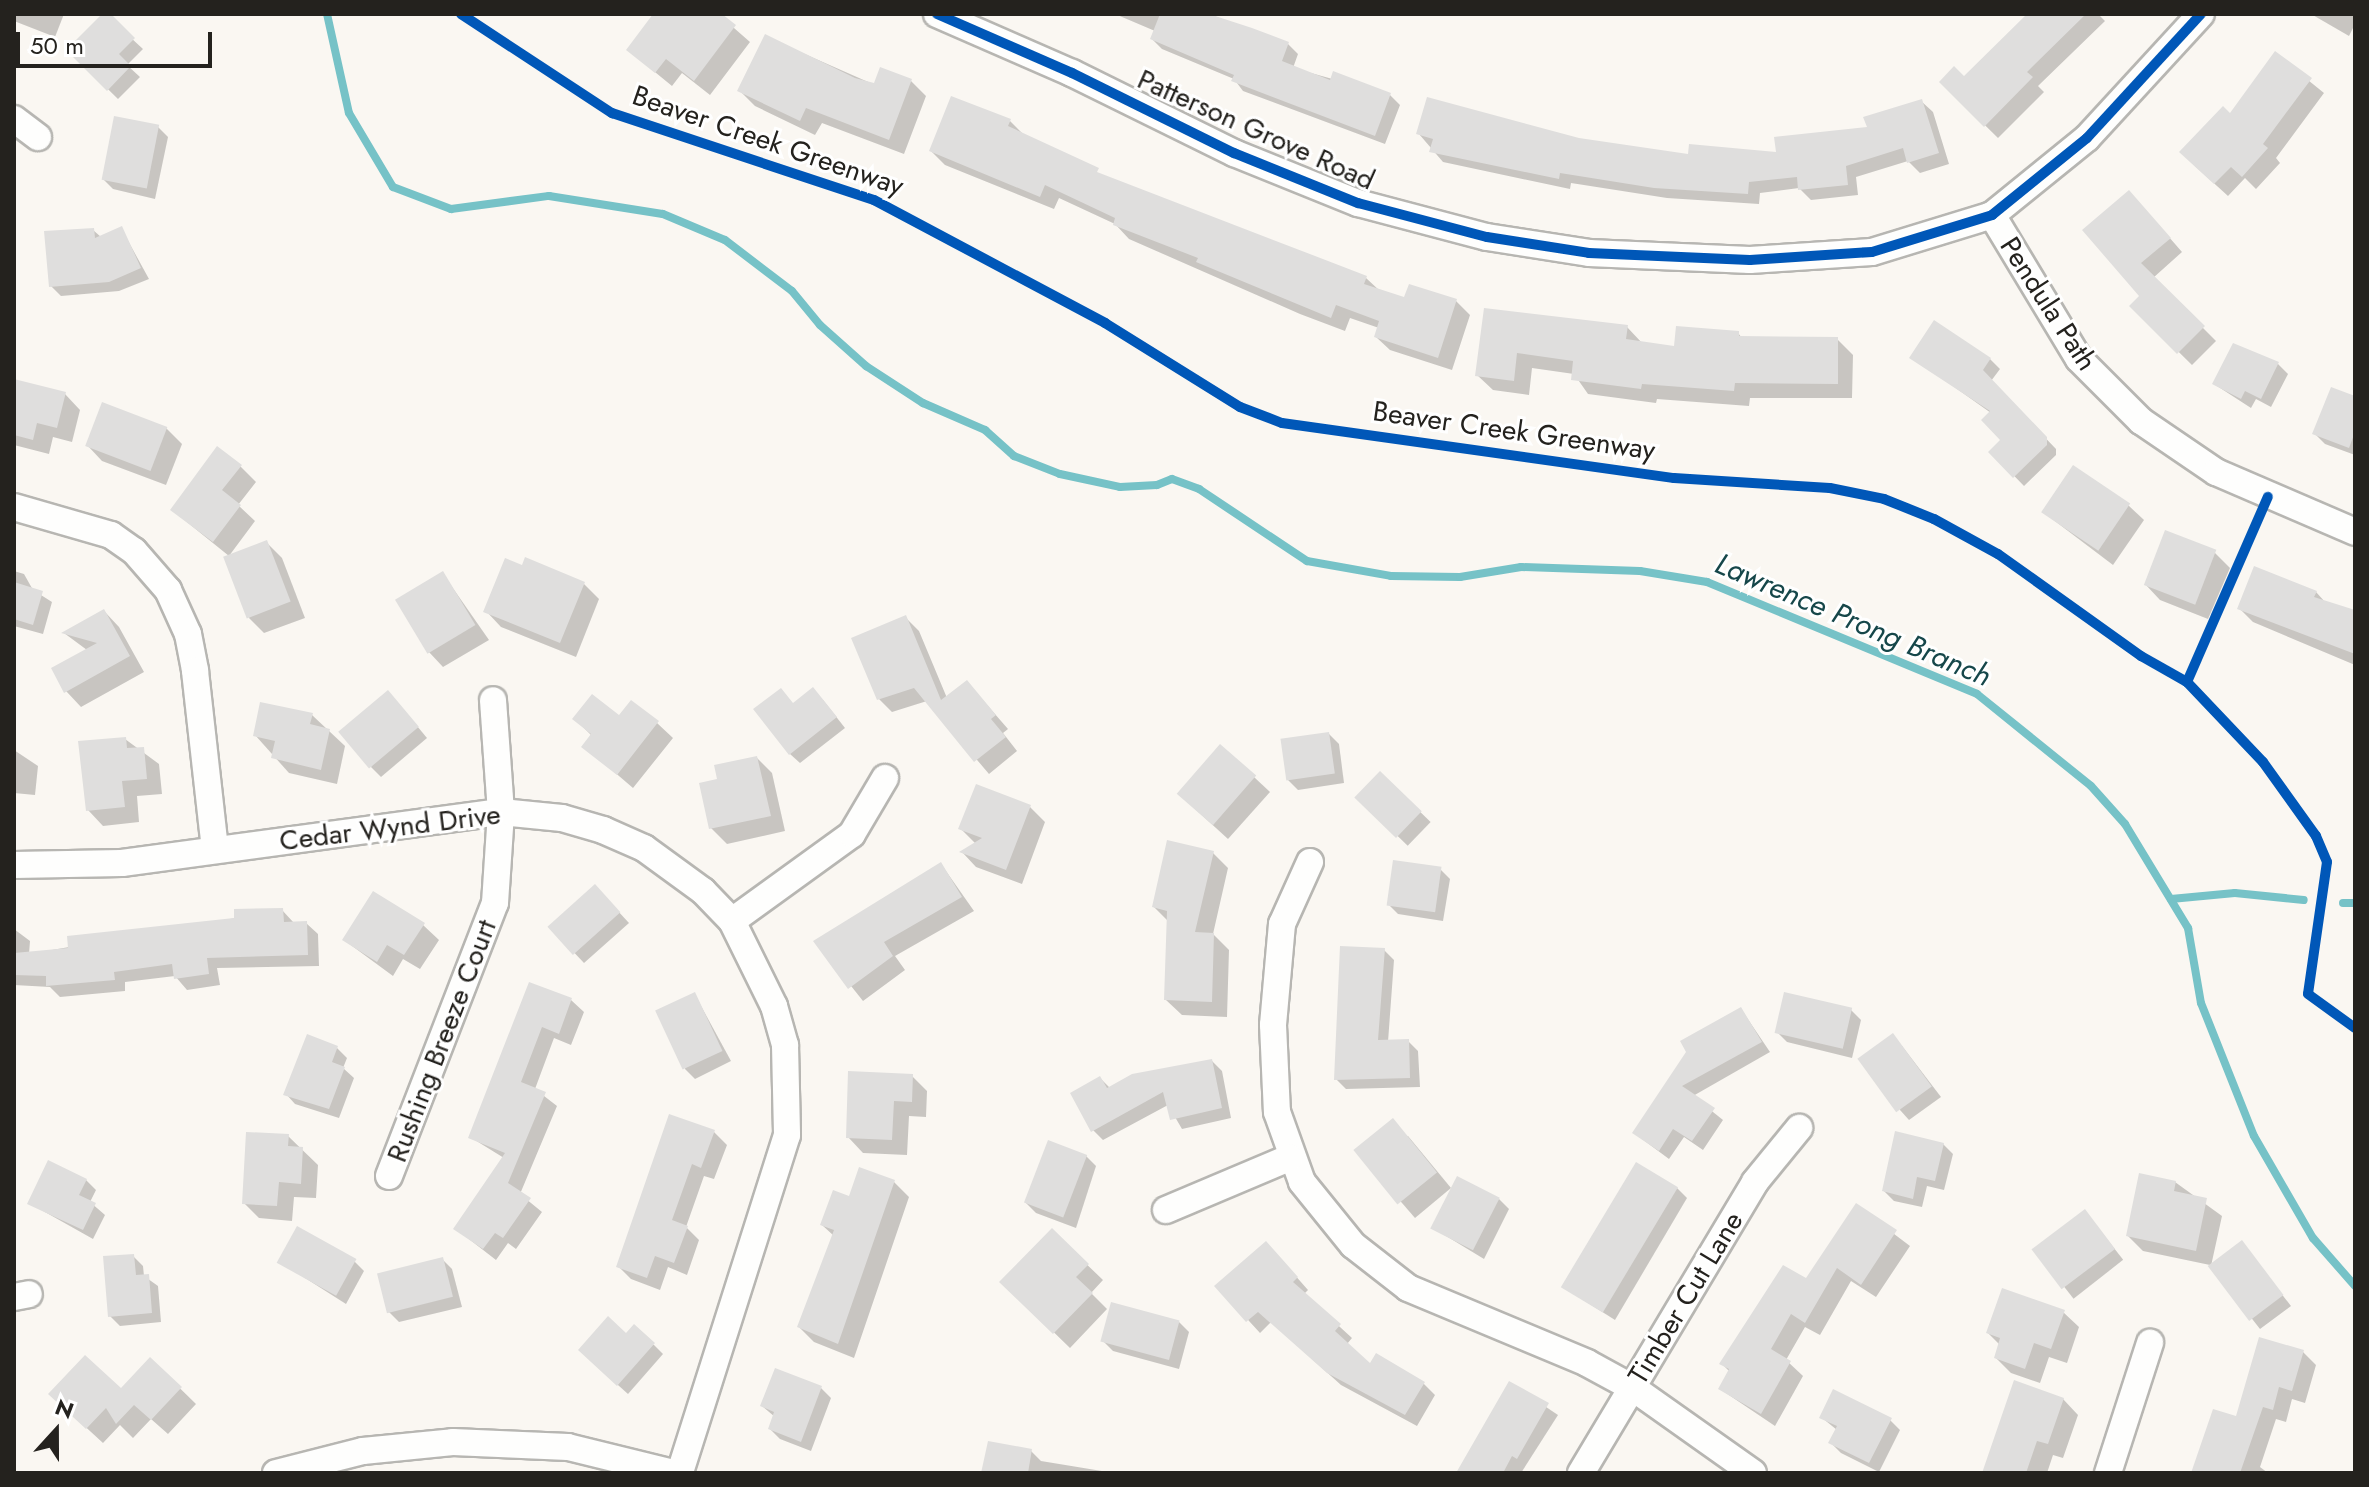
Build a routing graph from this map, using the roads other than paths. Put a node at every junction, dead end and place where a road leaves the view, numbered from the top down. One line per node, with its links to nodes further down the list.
1 (937, 14): 5 (street, Patterson Grove Road)
2 (2201, 14): 5 (street, Patterson Grove Road)
3 (14, 119): 4 (street)
4 (38, 137)
5 (1992, 215): 7 (street, Pendula Path)
6 (14, 507): 11 (street)
7 (2355, 532)
8 (493, 700): 10 (street, Rushing Breeze Court)
9 (885, 778): 14 (street)
10 (501, 812): 11 (street, Cedar Wynd Drive); 14 (street, Cedar Wynd Drive); 17 (street, Rushing Breeze Court)
11 (215, 850): 13 (street, Cedar Wynd Drive)
12 (1310, 862): 16 (street)
13 (14, 865)
14 (732, 921): 24 (street, Cedar Wynd Drive)
15 (1799, 1128): 20 (street, Timber Cut Lane)
16 (1289, 1158): 18 (street); 20 (street)
17 (389, 1176)
18 (1166, 1210)
19 (2150, 1343): 27 (street)
20 (1633, 1388): 25 (street, Timber Cut Lane); 26 (street)
21 (365, 1462): 22 (street); 23 (street)
22 (276, 1473)
23 (674, 1473)
24 (680, 1473)
25 (1581, 1473)
26 (1753, 1473)
27 (2108, 1473)

